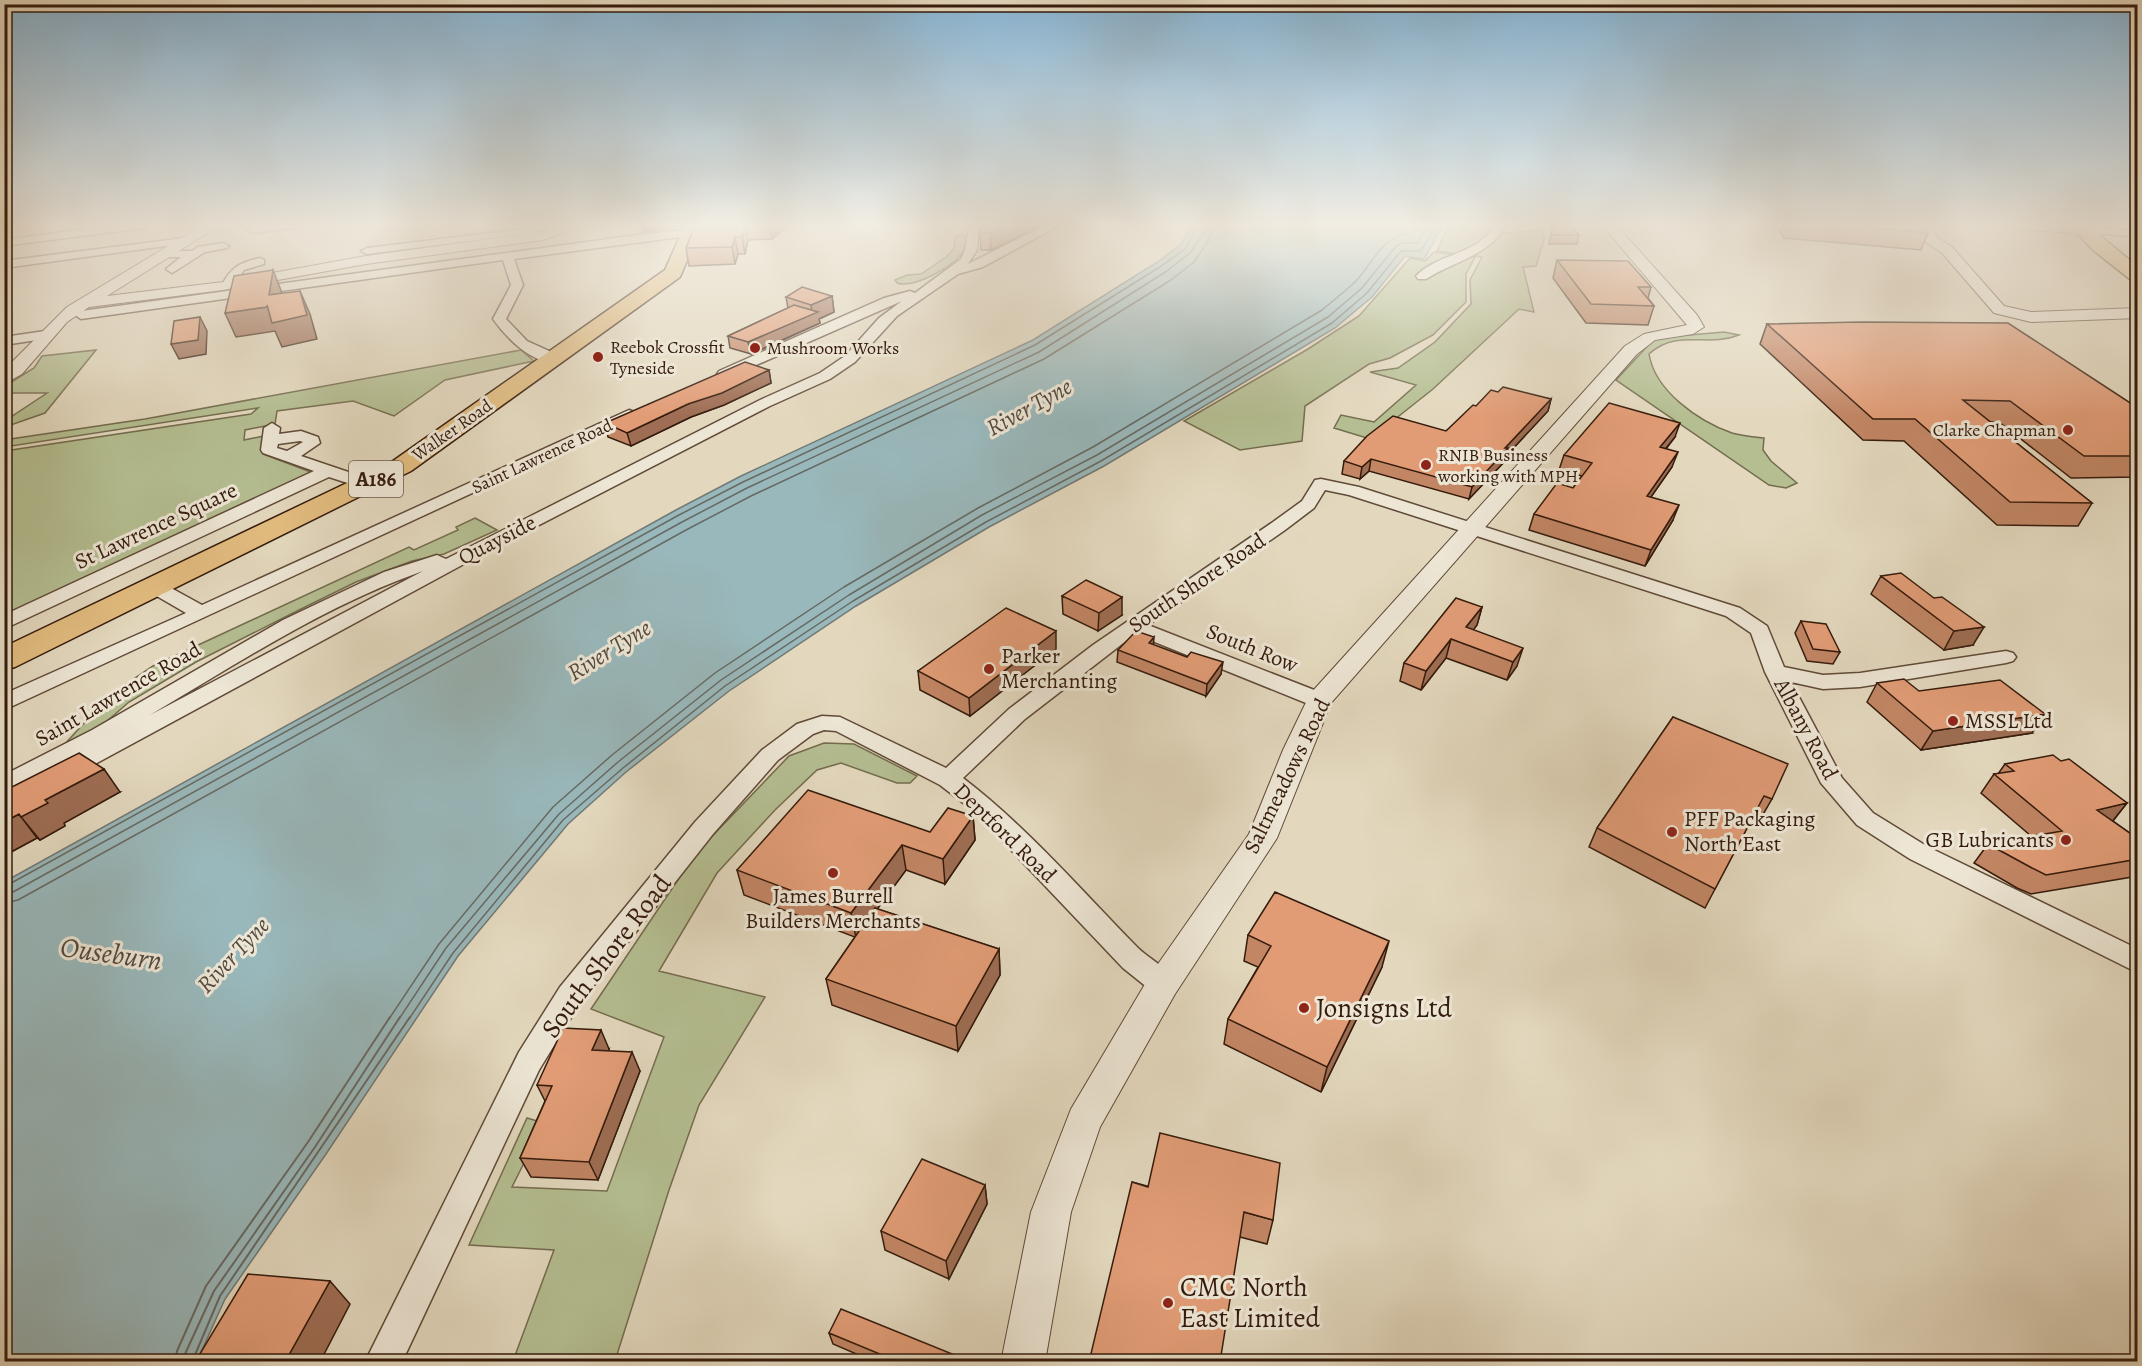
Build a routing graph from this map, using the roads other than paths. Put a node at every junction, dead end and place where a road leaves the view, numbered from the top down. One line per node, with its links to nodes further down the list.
1 (112, 289): 9 (street)
2 (210, 289): 9 (street)
3 (515, 289): 15 (street)
4 (651, 289): 15 (main road, Walker Road / A186)
5 (927, 289): 8 (street, Quayside)
6 (1665, 289): 22 (street, Saltmeadows Road)
7 (1981, 289): 10 (street)
8 (919, 294): 17 (street); 25 (street, Quayside)
9 (83, 309): 13 (street)
10 (2138, 314)
11 (4, 327): 12 (street)
12 (4, 334)
13 (45, 335): 14 (street); 16 (street)
14 (4, 341)
15 (554, 358): 21 (main road, Walker Road / A186)
16 (4, 379)
17 (712, 379)
18 (647, 408): 27 (street, Saint Lawrence Road)
19 (288, 457): 19 (street); 20 (street)
20 (328, 471): 21 (street); 23 (street, St Lawrence Square)
21 (366, 484): 24 (main road, Walker Road / A186)
22 (1471, 530): 29 (street, South Shore Road); 32 (street, Albany Road); 33 (street, Saltmeadows Road)
23 (191, 536): 24 (street); 28 (street, St Lawrence Square)
24 (224, 553): 26 (main road, Walker Road / A186)
25 (453, 563): 37 (street, Saint Lawrence Road); 38 (street, Quayside)
26 (155, 587): 27 (street, Saint Lawrence Road); 31 (main road, Walker Road / A186)
27 (201, 613): 34 (street, Saint Lawrence Road)
28 (4, 623)
29 (1133, 626): 33 (street, South Row); 36 (street, South Shore Road)
30 (2006, 657): 32 (street)
31 (4, 660)
32 (1775, 672): 39 (street, Albany Road)
33 (1319, 700): 40 (street, Saltmeadows Road)
34 (4, 703)
35 (822, 723): 36 (street, Deptford Road); 41 (street, South Shore Road)
36 (948, 779): 40 (street, Deptford Road)
37 (4, 785)
38 (4, 803)
39 (2138, 962)
40 (1163, 984): 42 (street, Saltmeadows Road)
41 (383, 1362)
42 (1023, 1362)

